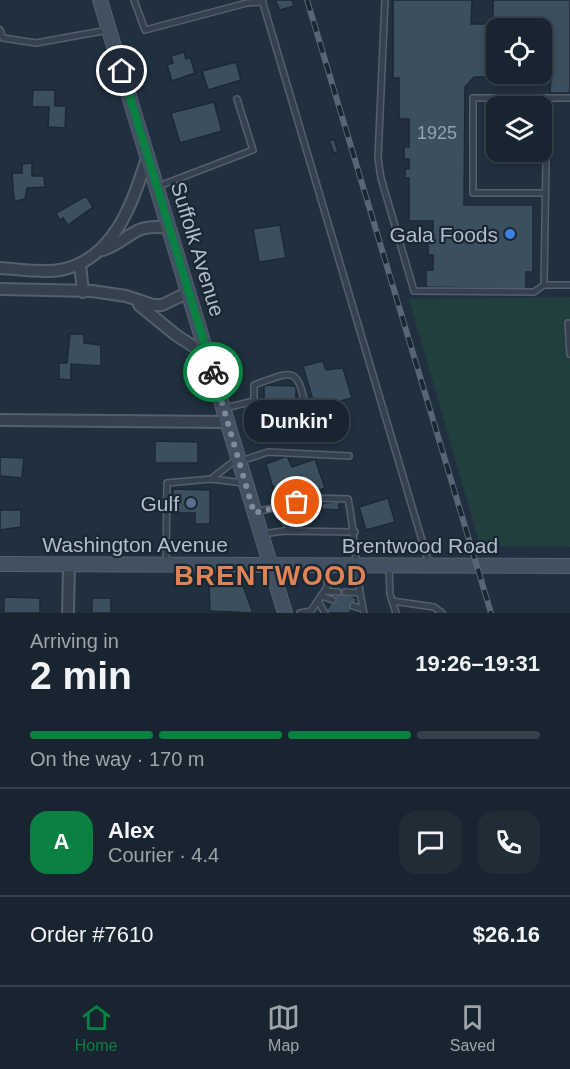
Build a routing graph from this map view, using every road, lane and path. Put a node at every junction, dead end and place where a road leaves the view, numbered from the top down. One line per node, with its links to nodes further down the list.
1 (100, 0): 5 (main road, Suffolk Avenue)
2 (135, 0): 4 (lane)
3 (386, 0): 19 (lane)
4 (262, 1): 47 (lane)
5 (109, 29): 6 (lane); 11 (main road, Suffolk Avenue)
6 (0, 30)
7 (486, 98): 14 (lane)
8 (552, 98): 9 (lane)
9 (570, 98)
10 (237, 99): 13 (lane)
11 (148, 155): 13 (main road, Suffolk Avenue); 16 (street)
12 (546, 162): 14 (lane)
13 (157, 187): 15 (main road, Suffolk Avenue)
14 (545, 193): 19 (lane)
15 (169, 228): 16 (street); 23 (main road, Suffolk Avenue)
16 (97, 252): 17 (street)
17 (80, 264): 18 (street); 22 (street)
18 (0, 268)
19 (544, 285): 20 (lane)
20 (570, 285)
21 (0, 288): 22 (street)
22 (83, 292): 24 (street)
23 (189, 292): 24 (street); 27 (main road, Suffolk Avenue)
24 (126, 296): 27 (street)
25 (568, 322): 26 (lane)
26 (570, 354)
27 (208, 356): 29 (main road, Suffolk Avenue)
28 (254, 401): 28 (lane); 29 (lane)
29 (226, 415): 30 (street); 32 (main road, Suffolk Avenue)
30 (0, 420)
31 (350, 456): 32 (lane)
32 (239, 460): 33 (lane); 34 (main road, Suffolk Avenue)
33 (211, 479): 34 (lane); 42 (lane)
34 (246, 484): 36 (main road, Suffolk Avenue)
35 (281, 507): 36 (lane); 37 (lane); 38 (lane)
36 (254, 513): 39 (main road, Suffolk Avenue)
37 (289, 531): 38 (lane); 39 (lane)
38 (355, 532): 45 (lane)
39 (261, 534): 43 (main road, Suffolk Avenue)
40 (0, 564): 41 (main road, Washington Avenue)
41 (69, 565): 42 (main road, Washington Avenue); 59 (street)
42 (166, 565): 43 (main road, Washington Avenue)
43 (269, 565): 44 (main road, Brentwood Road); 60 (main road, Suffolk Avenue)
44 (328, 566): 45 (main road, Brentwood Road); 49 (lane)
45 (356, 566): 46 (main road, Brentwood Road); 52 (lane)
46 (389, 566): 47 (main road, Brentwood Road); 55 (lane)
47 (430, 566): 48 (main road, Brentwood Road)
48 (570, 566)
49 (325, 591): 50 (lane); 53 (lane)
50 (338, 592)
51 (345, 592): 52 (lane)
52 (360, 593): 58 (lane)
53 (319, 599): 54 (lane); 57 (lane); 62 (lane)
54 (333, 600)
55 (392, 601): 63 (lane); 64 (lane)
56 (353, 606): 58 (lane)
57 (315, 610): 61 (lane)
58 (364, 611)
59 (68, 613)
60 (285, 613)
61 (300, 613)
62 (325, 613)
63 (396, 613)
64 (442, 613)

